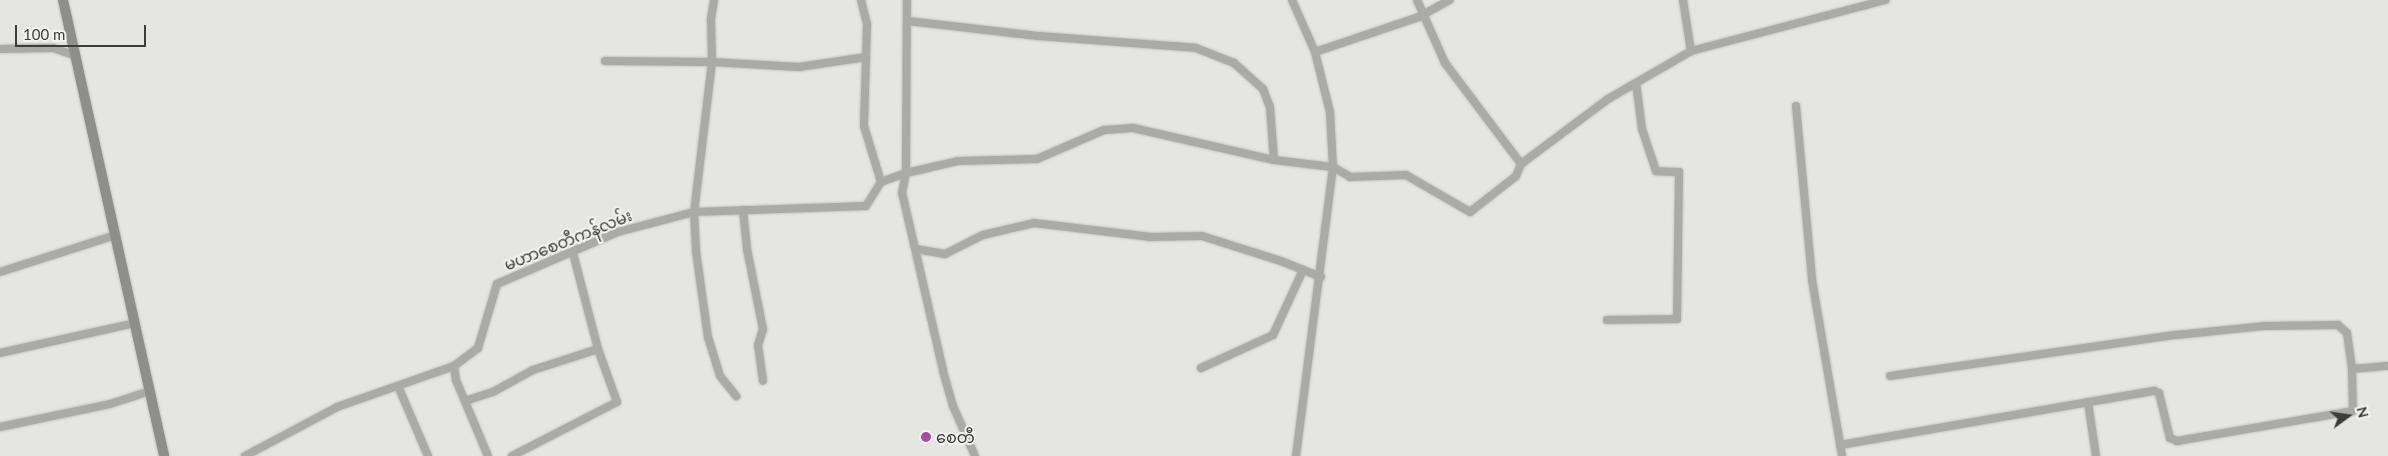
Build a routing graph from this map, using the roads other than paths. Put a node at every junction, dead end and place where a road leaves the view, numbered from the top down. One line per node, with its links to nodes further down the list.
1 (63, 0): 15 (street)
2 (714, 0): 18 (street)
3 (861, 0): 16 (street)
4 (907, 0): 11 (street)
5 (1292, 0): 14 (street)
6 (1417, 0): 10 (street)
7 (1450, 0): 10 (street)
8 (1682, 0): 13 (street)
9 (1885, 0): 13 (street)
10 (1423, 14): 14 (street); 22 (street)
11 (908, 21): 21 (street); 24 (street)
12 (0, 49): 15 (street)
13 (1691, 51): 19 (street)
14 (1315, 52): 23 (street)
15 (76, 56): 28 (street)
16 (866, 57): 18 (street); 25 (street)
17 (605, 61): 18 (street)
18 (712, 62): 27 (street)
19 (1636, 83): 22 (street); 34 (street)
20 (1796, 106): 50 (street)
21 (1274, 160): 23 (street); 24 (street)
22 (1522, 164): 23 (street)
23 (1333, 167): 33 (street)
24 (906, 173): 25 (street); 29 (street)
25 (881, 182): 26 (street, မဟာစေတီကန်လမ်း)
26 (743, 210): 27 (street, မဟာစေတီကန်လမ်း); 43 (street)
27 (694, 212): 30 (street, မဟာစေတီကန်လမ်း); 46 (street)
28 (116, 235): 32 (street); 35 (street)
29 (916, 250): 31 (street); 56 (street)
30 (573, 253): 36 (street); 38 (street, မဟာစေတီကန်လမ်း)
31 (1303, 270): 33 (street); 40 (street)
32 (0, 272)
33 (1321, 277): 57 (street)
34 (1607, 320)
35 (135, 323): 37 (street); 45 (street)
36 (598, 349): 47 (street); 55 (street)
37 (0, 353)
38 (454, 366): 44 (street, မဟာစေတီကန်လမ်း); 47 (street)
39 (2388, 366): 41 (street)
40 (1201, 368)
41 (2352, 369): 42 (street); 48 (street)
42 (1890, 376)
43 (763, 381)
44 (398, 386): 52 (street, မဟာစေတီကန်လမ်း); 53 (street)
45 (150, 391): 49 (street); 51 (street)
46 (736, 396)
47 (465, 401): 54 (street)
48 (2088, 402): 50 (street); 59 (street)
49 (0, 427)
50 (1840, 445): 58 (street)
51 (164, 456)
52 (245, 456)
53 (428, 456)
54 (488, 456)
55 (512, 456)
56 (975, 456)
57 (1296, 456)
58 (1842, 456)
59 (2096, 456)

